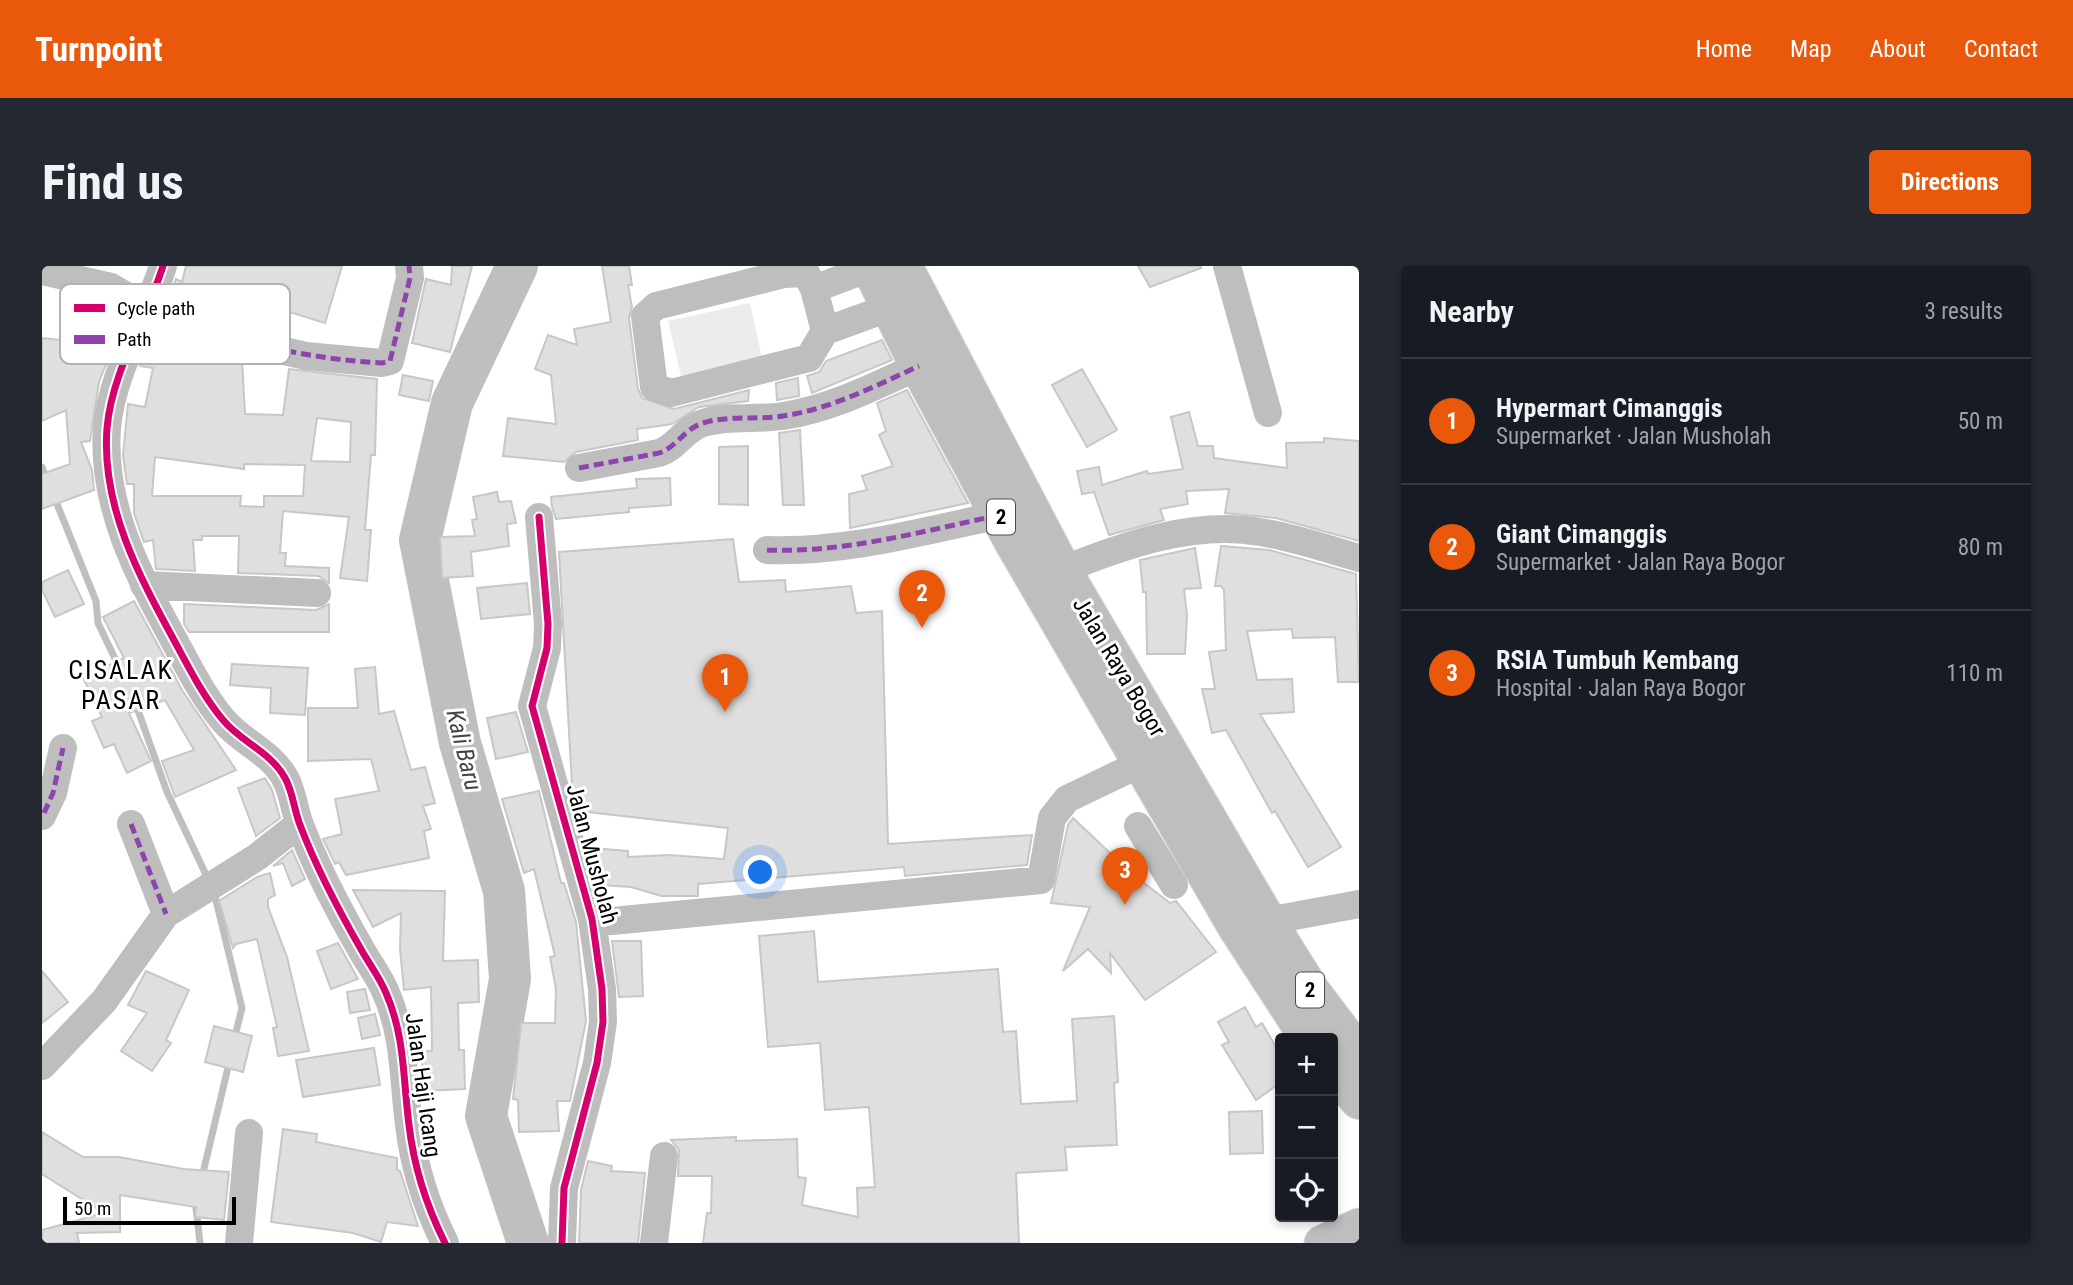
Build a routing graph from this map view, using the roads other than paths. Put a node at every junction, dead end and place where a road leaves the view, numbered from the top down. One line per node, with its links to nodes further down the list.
1 (163, 266): 8 (street, Jalan Haji Icang)
2 (409, 266): 11 (street)
3 (1227, 266): 14 (street)
4 (880, 267): 6 (street); 9 (highway, Jalan Raya Bogor / 2); 20 (highway, Jalan Raya Bogor / 2)
5 (42, 271): 7 (street)
6 (808, 276): 10 (street); 10 (street)
7 (98, 284)
8 (157, 284)
9 (891, 307): 10 (street); 13 (highway, Jalan Raya Bogor / 2)
10 (825, 331)
11 (290, 352)
12 (125, 364): 21 (street, Jalan Haji Icang)
13 (919, 366): 15 (street); 16 (highway, Jalan Raya Bogor / 2)
14 (1268, 413)
15 (579, 468)
16 (1000, 516): 18 (street); 24 (highway, Jalan Raya Bogor / 2)
17 (539, 517): 45 (street, Jalan Musholah)
18 (767, 550)
19 (1359, 558): 20 (street)
20 (1062, 570): 29 (highway, Jalan Raya Bogor / 2)
21 (144, 585): 22 (street); 27 (street, Jalan Haji Icang)
22 (317, 593)
23 (63, 748): 25 (street)
24 (1142, 763): 29 (highway, Jalan Raya Bogor / 2); 33 (street)
25 (42, 816)
26 (131, 824): 32 (street)
27 (299, 824): 32 (street); 44 (street, Jalan Haji Icang)
28 (1138, 826): 29 (street)
29 (1186, 843): 30 (street); 34 (highway, Jalan Raya Bogor / 2); 35 (highway, Jalan Raya Bogor / 2)
30 (1174, 885)
31 (1359, 904): 34 (street)
32 (166, 914): 37 (street)
33 (611, 921)
34 (1267, 921): 36 (highway, Jalan Raya Bogor / 2)
35 (1306, 1033)
36 (1359, 1055)
37 (44, 1062)
38 (1338, 1074): 39 (highway)
39 (1359, 1100)
40 (249, 1133): 43 (street)
41 (664, 1156): 46 (street)
42 (1359, 1226): 47 (main road)
43 (239, 1243)
44 (445, 1243)
45 (562, 1243)
46 (654, 1243)
47 (1322, 1243)

